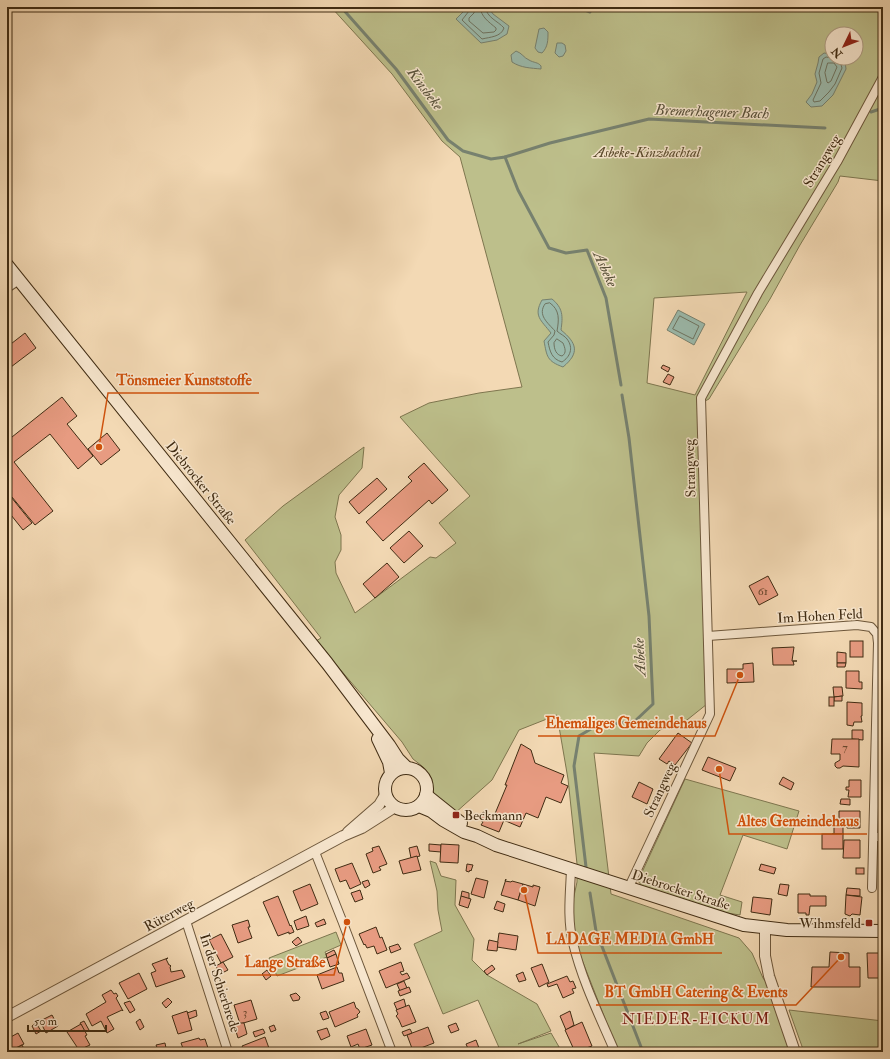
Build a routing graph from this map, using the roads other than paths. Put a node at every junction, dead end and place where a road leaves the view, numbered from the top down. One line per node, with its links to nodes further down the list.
1 (883, 77): 5 (street, Strangweg)
2 (7, 265): 3 (main road, Diebrocker Straße)
3 (19, 280): 4 (street); 7 (main road, Diebrocker Straße)
4 (7, 288)
5 (708, 636): 6 (street, Im Hohen Feld); 21 (street, Strangweg)
6 (879, 687): 16 (street, Im Hohen Feld)
7 (370, 720): 8 (main road, Diebrocker Straße); 9 (main road, Diebrocker Straße)
8 (406, 767): 9 (main road); 11 (main road)
9 (391, 773): 10 (main road)
10 (385, 795): 13 (main road); 14 (street, Rüterweg)
11 (426, 795): 12 (main road); 15 (main road, Diebrocker Straße)
12 (419, 806): 13 (main road); 15 (main road, Diebrocker Straße)
13 (395, 807): 14 (street, Rüterweg)
14 (343, 836): 18 (street, Rüterweg)
15 (477, 836): 19 (main road, Diebrocker Straße)
16 (874, 837): 17 (street); 20 (street, Im Hohen Feld)
17 (883, 837)
18 (315, 852): 22 (street, Rüterweg); 27 (street)
19 (571, 870): 21 (main road, Diebrocker Straße); 28 (street)
20 (872, 888)
21 (628, 889): 23 (main road, Diebrocker Straße)
22 (186, 921): 25 (street, Rüterweg); 26 (street, In der Schierbrede)
23 (765, 928): 24 (main road, Diebrocker Straße); 29 (street)
24 (883, 931)
25 (7, 1017)
26 (228, 1052)
27 (392, 1052)
28 (615, 1052)
29 (794, 1052)

